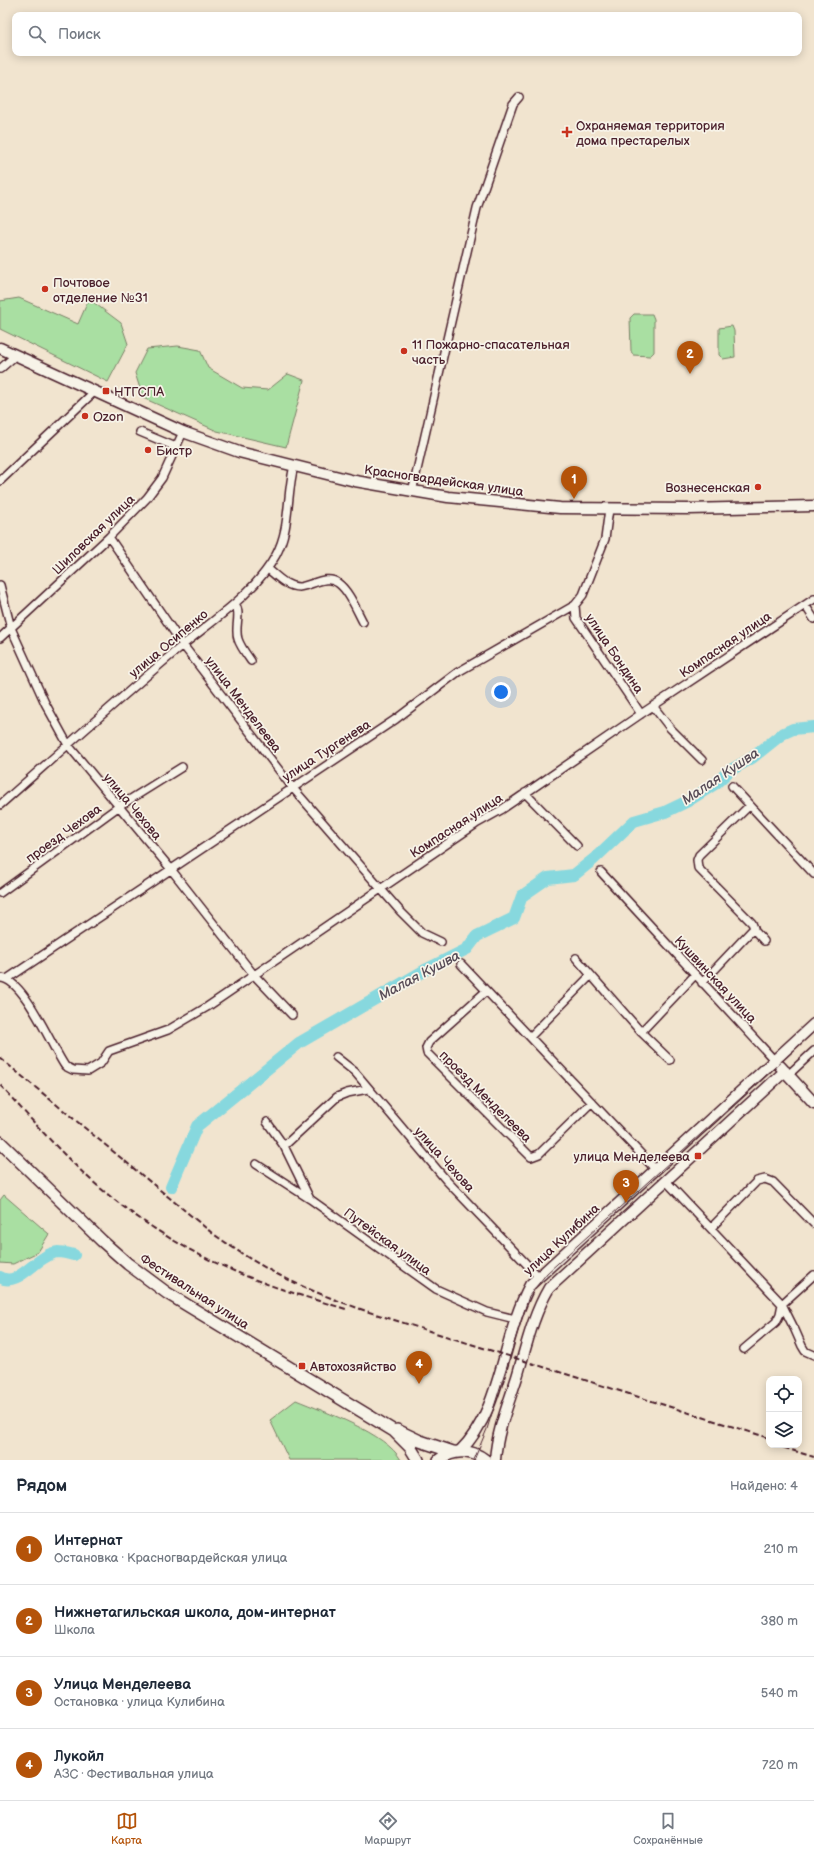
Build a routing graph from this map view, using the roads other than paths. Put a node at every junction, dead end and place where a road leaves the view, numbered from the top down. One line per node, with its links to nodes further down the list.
1 (519, 97): 11 (street)
2 (0, 348): 3 (main road, Красногвардейская улица)
3 (16, 355): 4 (street); 5 (main road, Красногвардейская улица)
4 (0, 369)
5 (94, 392): 7 (main road, Красногвардейская улица); 10 (street)
6 (140, 432): 8 (street)
7 (183, 432): 8 (street, Шиловская улица); 9 (main road, Красногвардейская улица)
8 (176, 447): 14 (street, Шиловская улица)
9 (294, 466): 11 (main road, Красногвардейская улица); 15 (street, улица Осипенко)
10 (0, 480)
11 (412, 492): 13 (main road, Красногвардейская улица)
12 (814, 506): 13 (main road, Красногвардейская улица)
13 (609, 509): 19 (street, улица Тургенева)
14 (109, 536): 23 (street, Шиловская улица); 25 (street, улица Менделеева)
15 (268, 568): 18 (street, улица Осипенко); 22 (street)
16 (0, 586): 23 (street, улица Чехова)
17 (814, 599): 20 (street, Компасная улица)
18 (235, 604): 25 (street, улица Осипенко); 26 (street)
19 (575, 605): 28 (street, улица Бондина); 32 (street, улица Тургенева)
20 (805, 605): 21 (street); 27 (street, Компасная улица)
21 (814, 620)
22 (363, 622)
23 (11, 628): 24 (street, Шиловская улица); 29 (street, улица Чехова)
24 (0, 638)
25 (184, 645): 29 (street, улица Осипенко); 32 (street, улица Менделеева)
26 (250, 661)
27 (653, 706): 28 (street, Компасная улица); 30 (street, улица Бондина)
28 (641, 714): 34 (street, Компасная улица)
29 (68, 745): 35 (street, улица Осипенко); 37 (street, улица Чехова)
30 (702, 760)
31 (182, 767): 37 (street, проезд Чехова)
32 (292, 786): 39 (street, улица Тургенева); 42 (street, улица Менделеева)
33 (732, 786): 36 (street)
34 (525, 793): 38 (street); 42 (street, Компасная улица)
35 (0, 805)
36 (750, 805): 41 (street); 44 (street)
37 (118, 807): 39 (street, улица Чехова); 43 (street, проезд Чехова)
38 (577, 846)
39 (170, 868): 50 (street, улица Чехова); 52 (street, улица Тургенева)
40 (600, 872): 51 (street, Кушвинская улица)
41 (814, 874)
42 (381, 888): 46 (street, улица Менделеева); 50 (street, Компасная улица)
43 (0, 894)
44 (754, 930): 45 (street); 53 (street)
45 (764, 941)
46 (441, 942)
47 (576, 958): 49 (street)
48 (461, 964): 54 (street)
49 (591, 974): 57 (street); 58 (street)
50 (254, 975): 52 (street, Компасная улица); 55 (street, улица Чехова)
51 (695, 976): 53 (street, Кушвинская улица); 57 (street)
52 (4, 978)
53 (702, 983): 62 (street, Кушвинская улица)
54 (485, 992): 58 (street); 65 (street, проезд Менделеева)
55 (292, 1015)
56 (814, 1024): 62 (main road, улица Кулибина)
57 (641, 1032): 61 (street)
58 (530, 1037): 65 (street)
59 (814, 1051): 63 (street)
60 (336, 1057): 64 (street, улица Чехова)
61 (670, 1060)
62 (775, 1061): 63 (main road, Кушвинская улица); 71 (main road, улица Кулибина)
63 (786, 1073): 66 (main road, Кушвинская улица); 72 (main road)
64 (368, 1089): 69 (street); 77 (street, улица Чехова)
65 (592, 1102): 71 (street)
66 (814, 1103)
67 (267, 1122): 69 (street)
68 (0, 1142): 82 (main road, Фестивальная улица)
69 (284, 1146): 73 (street)
70 (256, 1164): 73 (street, Путейская улица)
71 (656, 1170): 77 (main road, улица Кулибина)
72 (666, 1181): 75 (street); 87 (main road)
73 (310, 1199): 79 (street, Путейская улица)
74 (814, 1224): 75 (street)
75 (711, 1228): 78 (street)
76 (814, 1275): 78 (street)
77 (538, 1276): 79 (main road, улица Кулибина)
78 (782, 1304): 80 (street); 81 (street)
79 (515, 1319): 83 (main road, улица Кулибина)
80 (744, 1349)
81 (814, 1355)
82 (378, 1421): 83 (main road, Фестивальная улица); 84 (main road, Фестивальная улица)
83 (457, 1452): 85 (main road); 86 (main road, Фестивальная улица)
84 (418, 1460)
85 (439, 1460)
86 (485, 1460)
87 (495, 1460)

